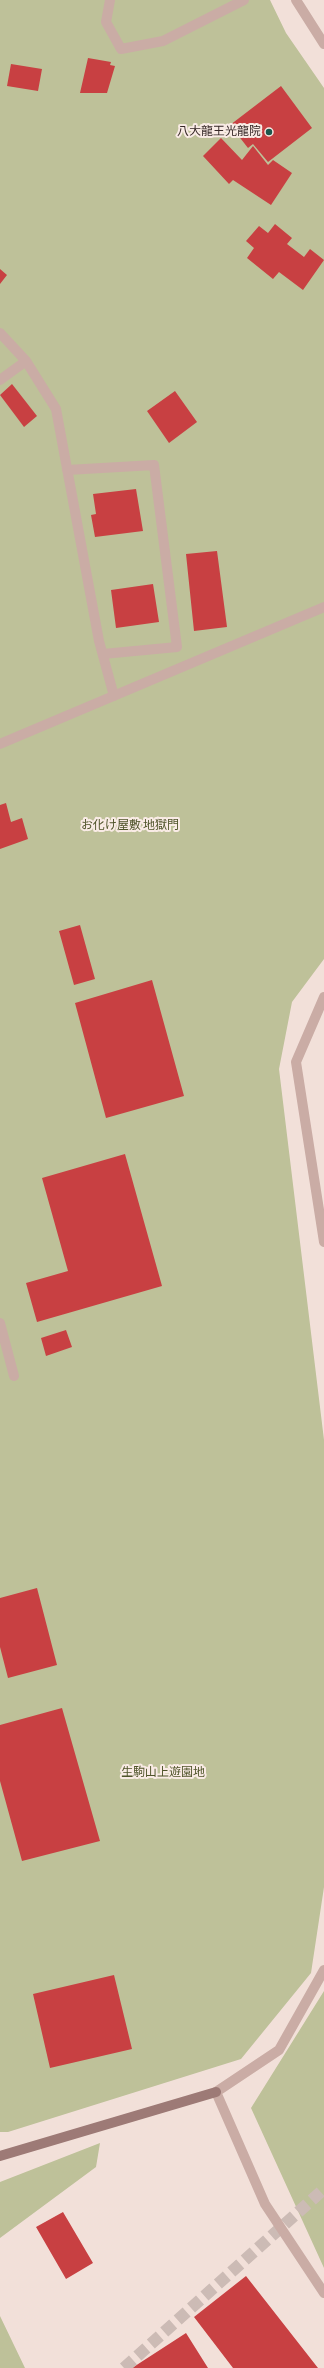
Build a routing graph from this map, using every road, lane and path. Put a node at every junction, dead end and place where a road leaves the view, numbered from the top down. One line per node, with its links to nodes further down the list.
1 (110, 0): 2 (street)
2 (244, 0)
3 (296, 0): 4 (street)
4 (324, 44)
5 (0, 333): 6 (street)
6 (26, 361): 7 (street); 8 (street)
7 (0, 380)
8 (67, 470): 10 (street); 10 (street)
9 (324, 607): 11 (street)
10 (103, 654): 11 (street)
11 (114, 696): 12 (street)
12 (0, 744)
13 (324, 997): 14 (street)
14 (324, 1242)
15 (0, 1323): 16 (street)
16 (14, 1376)
17 (324, 1970): 18 (street)
18 (216, 2092): 19 (street); 20 (street)
19 (0, 2156)
20 (324, 2293)

